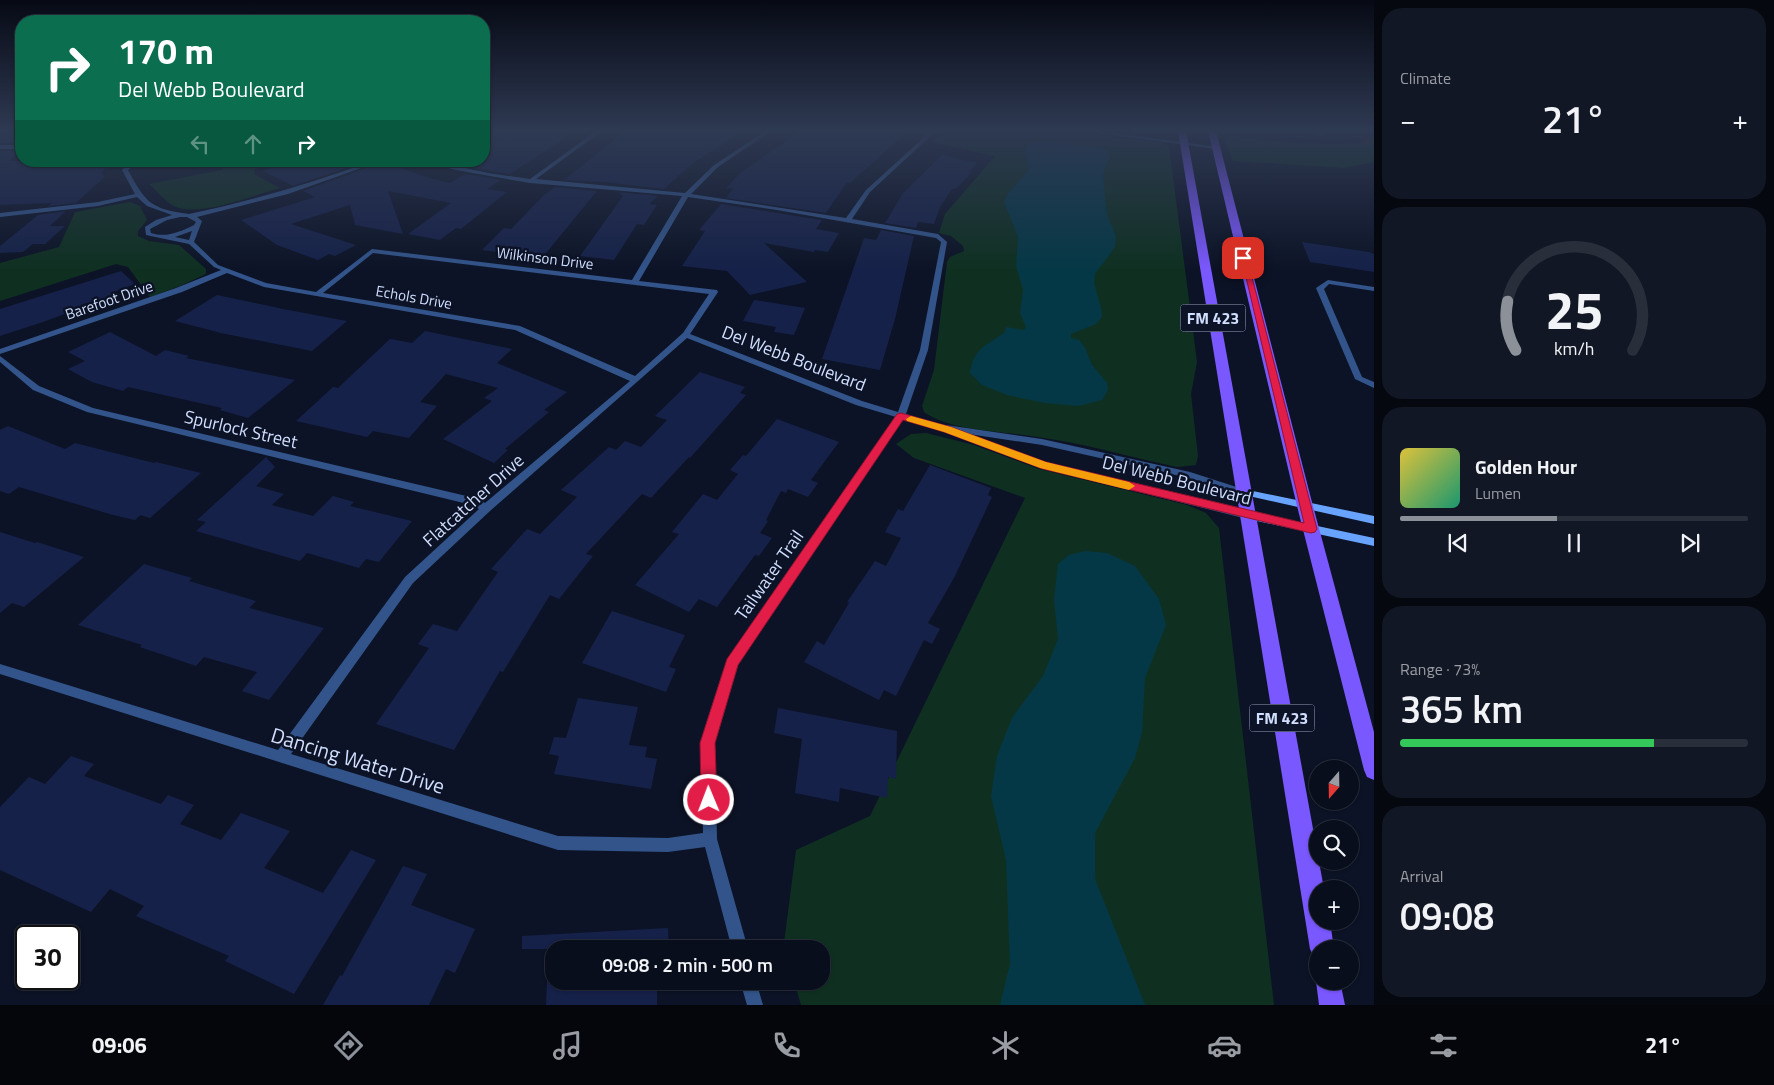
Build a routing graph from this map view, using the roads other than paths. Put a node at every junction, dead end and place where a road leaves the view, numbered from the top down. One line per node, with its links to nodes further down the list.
1 (129, 178): 10 (street)
2 (334, 178): 12 (street)
3 (509, 178): 9 (street)
4 (534, 178): 9 (street)
5 (704, 178): 11 (street)
6 (882, 178): 16 (street)
7 (1190, 178): 33 (main road, FM 423)
8 (1224, 178): 34 (main road, FM 423)
9 (530, 181): 11 (street)
10 (139, 195): 13 (street); 14 (street)
11 (686, 195): 16 (street); 22 (street)
12 (231, 209): 15 (street); 18 (street)
13 (155, 210): 15 (street); 17 (street)
14 (0, 215)
15 (187, 216): 17 (street); 18 (street)
16 (848, 220): 31 (street, Tailwater Trail)
17 (151, 225): 19 (street)
18 (197, 226): 19 (street); 20 (street)
19 (156, 236): 20 (street)
20 (191, 242): 21 (street, Echols Drive)
21 (226, 271): 25 (street, Echols Drive); 27 (street, Barefoot Drive)
22 (634, 283): 24 (street, Wilkinson Drive); 25 (street, Wilkinson Drive)
23 (1374, 289): 30 (street)
24 (714, 292): 26 (street, Flatcatcher Drive)
25 (317, 294): 29 (street, Echols Drive)
26 (686, 335): 29 (street, Flatcatcher Drive); 31 (street, Del Webb Boulevard)
27 (0, 352)
28 (0, 358): 35 (street, Spurlock Street)
29 (636, 380): 35 (street, Flatcatcher Drive)
30 (1374, 385)
31 (901, 416): 32 (street, Del Webb Boulevard); 43 (street, Tailwater Trail)
32 (948, 429): 33 (street, Del Webb Boulevard); 36 (street, Del Webb Boulevard)
33 (1243, 492): 34 (street, Del Webb Boulevard); 36 (main road, FM 423)
34 (1306, 506): 37 (street, Del Webb Boulevard); 38 (main road, FM 423)
35 (486, 508): 41 (street, Flatcatcher Drive)
36 (1247, 515): 38 (street, Del Webb Boulevard); 44 (main road, FM 423)
37 (1374, 520)
38 (1311, 529): 39 (street, Del Webb Boulevard); 42 (main road, FM 423)
39 (1374, 542)
40 (0, 669): 41 (street, Dancing Water Drive)
41 (281, 757): 43 (street, Dancing Water Drive)
42 (1374, 770)
43 (710, 839): 45 (street, Tailwater Trail)
44 (1311, 880)
45 (738, 940)
46 (751, 990): 48 (street)
47 (1330, 990): 49 (main road)
48 (755, 1005)
49 (1332, 1005)

